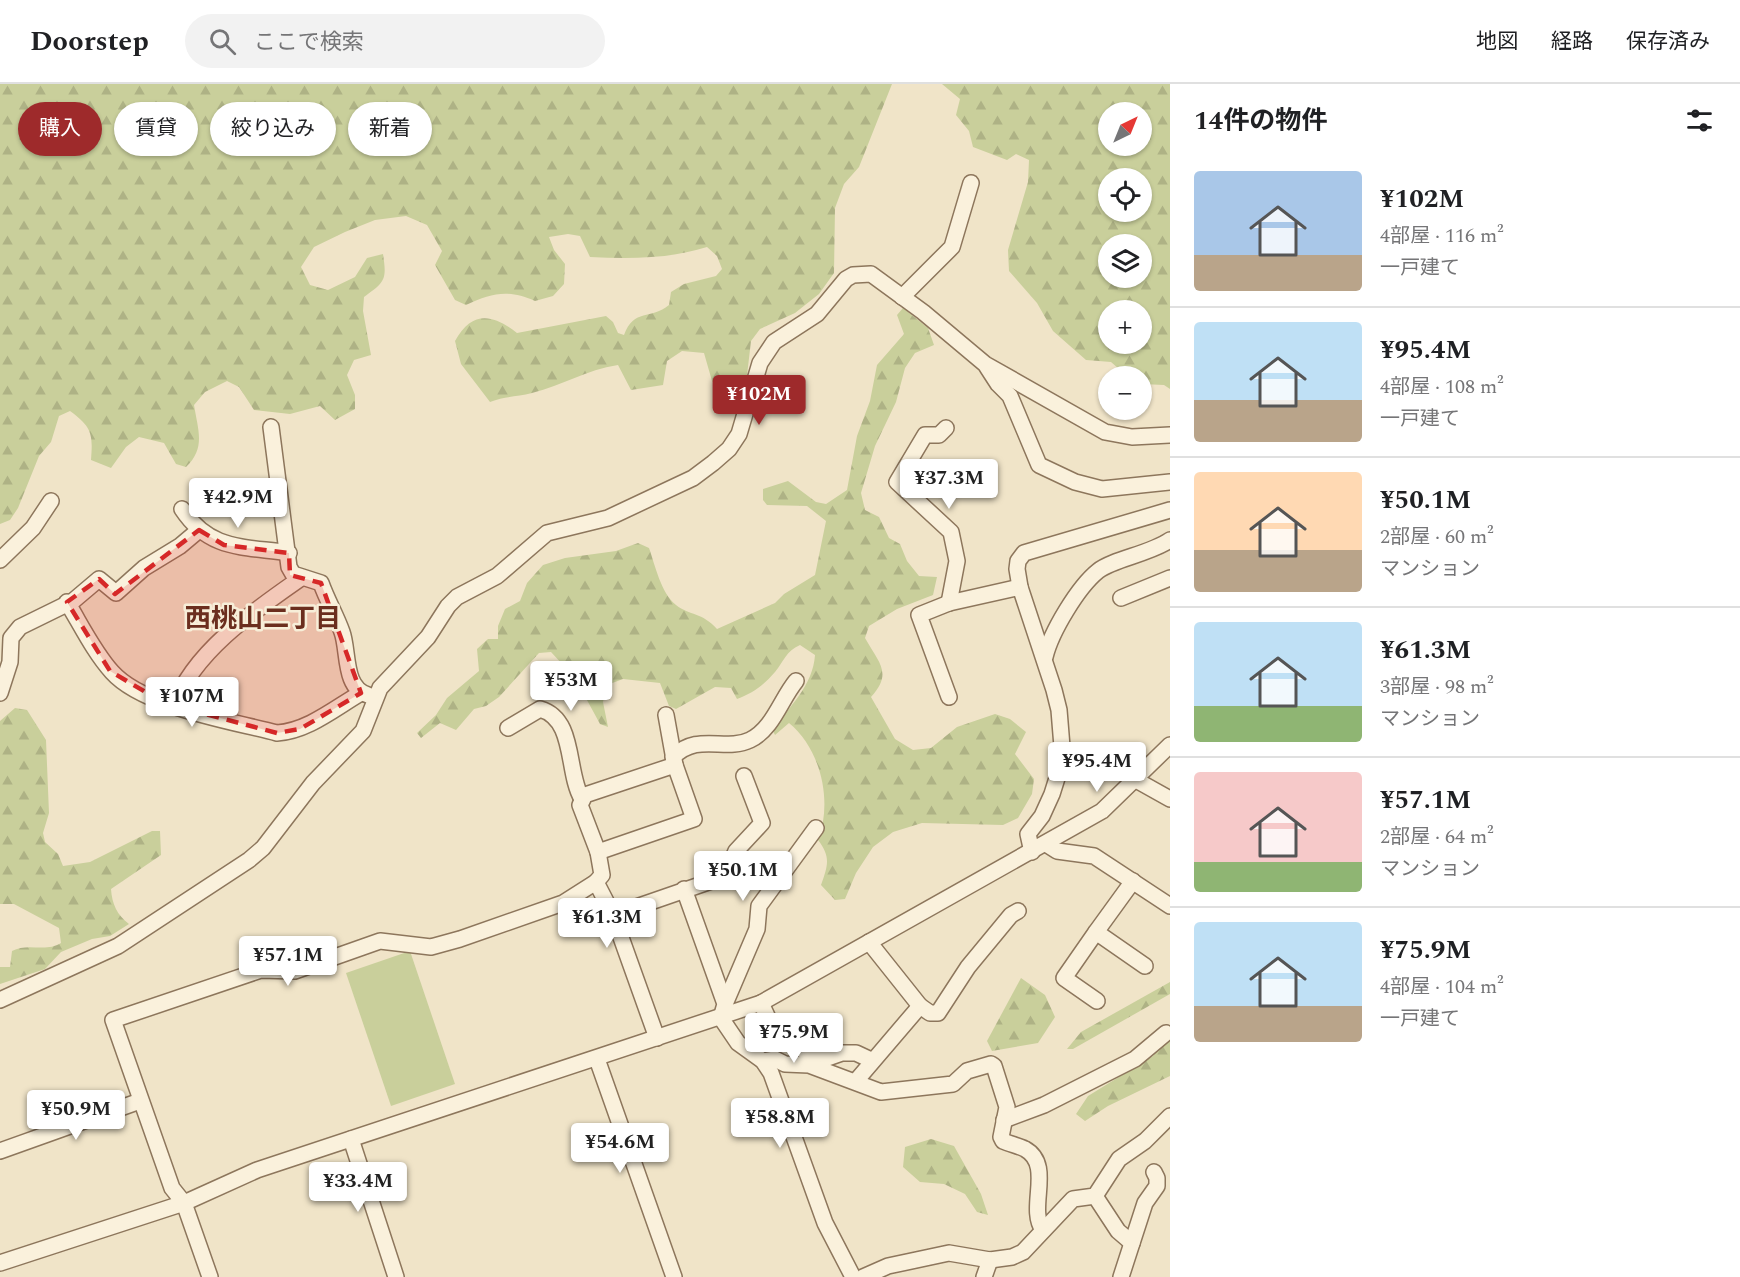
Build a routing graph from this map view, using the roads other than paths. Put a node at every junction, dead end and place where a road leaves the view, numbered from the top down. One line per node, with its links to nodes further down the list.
1 (971, 183): 2 (street)
2 (902, 297): 3 (street); 27 (street)
3 (985, 364): 6 (street); 7 (street)
4 (271, 427): 14 (street)
5 (946, 428): 20 (street)
6 (1170, 435)
7 (1170, 482)
8 (51, 501): 13 (street)
9 (182, 509): 11 (street)
10 (1170, 510): 17 (street)
11 (199, 530): 14 (street); 19 (street)
12 (1170, 540): 23 (street)
13 (0, 560)
14 (289, 560): 15 (street); 21 (street)
15 (301, 578): 21 (street); 26 (street)
16 (1170, 578): 18 (street)
17 (1020, 587): 20 (street); 23 (street)
18 (1121, 598)
19 (67, 602): 22 (street); 29 (street)
20 (949, 603): 28 (street)
21 (267, 604): 29 (street)
22 (6, 634): 25 (street)
23 (1045, 657): 39 (street)
24 (796, 681): 33 (street)
25 (0, 693)
26 (361, 693): 27 (street); 29 (street)
27 (377, 696): 50 (street)
28 (949, 697)
29 (174, 706)
30 (666, 716): 33 (street)
31 (508, 728): 36 (street)
32 (1170, 745): 35 (street)
33 (674, 761): 36 (street); 40 (street)
34 (744, 776): 43 (street)
35 (1136, 780): 37 (street); 39 (street)
36 (582, 799): 40 (street)
37 (1170, 799)
38 (816, 828): 54 (street)
39 (1039, 848): 41 (street); 48 (street)
40 (598, 852): 42 (street)
41 (1132, 881): 44 (street); 47 (street)
42 (596, 882): 46 (street); 61 (street)
43 (684, 889): 46 (street); 54 (street)
44 (1170, 906)
45 (1018, 911): 53 (street)
46 (613, 915): 56 (street)
47 (1096, 932): 49 (street); 51 (street)
48 (869, 942): 52 (street); 53 (street)
49 (1145, 966)
50 (0, 1000)
51 (1097, 1001)
52 (760, 1003): 54 (street); 58 (street)
53 (920, 1006): 58 (street)
54 (723, 1012): 56 (street); 59 (street)
55 (1166, 1033): 63 (street)
56 (657, 1038): 57 (street)
57 (597, 1059): 64 (street); 75 (street)
58 (871, 1060): 60 (street)
59 (763, 1061): 60 (street); 76 (street)
60 (856, 1081): 63 (street)
61 (140, 1101): 65 (street); 68 (street)
62 (1170, 1116): 67 (street)
63 (1004, 1120): 69 (street)
64 (351, 1139): 68 (street); 73 (street)
65 (0, 1151)
66 (1154, 1172): 70 (street)
67 (1095, 1196): 69 (street); 70 (street)
68 (184, 1203): 72 (street); 74 (street)
69 (1043, 1230): 71 (street)
70 (1132, 1243): 79 (street)
71 (990, 1260): 77 (street); 78 (street)
72 (0, 1263)
73 (392, 1276)
74 (210, 1277)
75 (674, 1277)
76 (853, 1277)
77 (863, 1277)
78 (984, 1277)
79 (1121, 1277)

